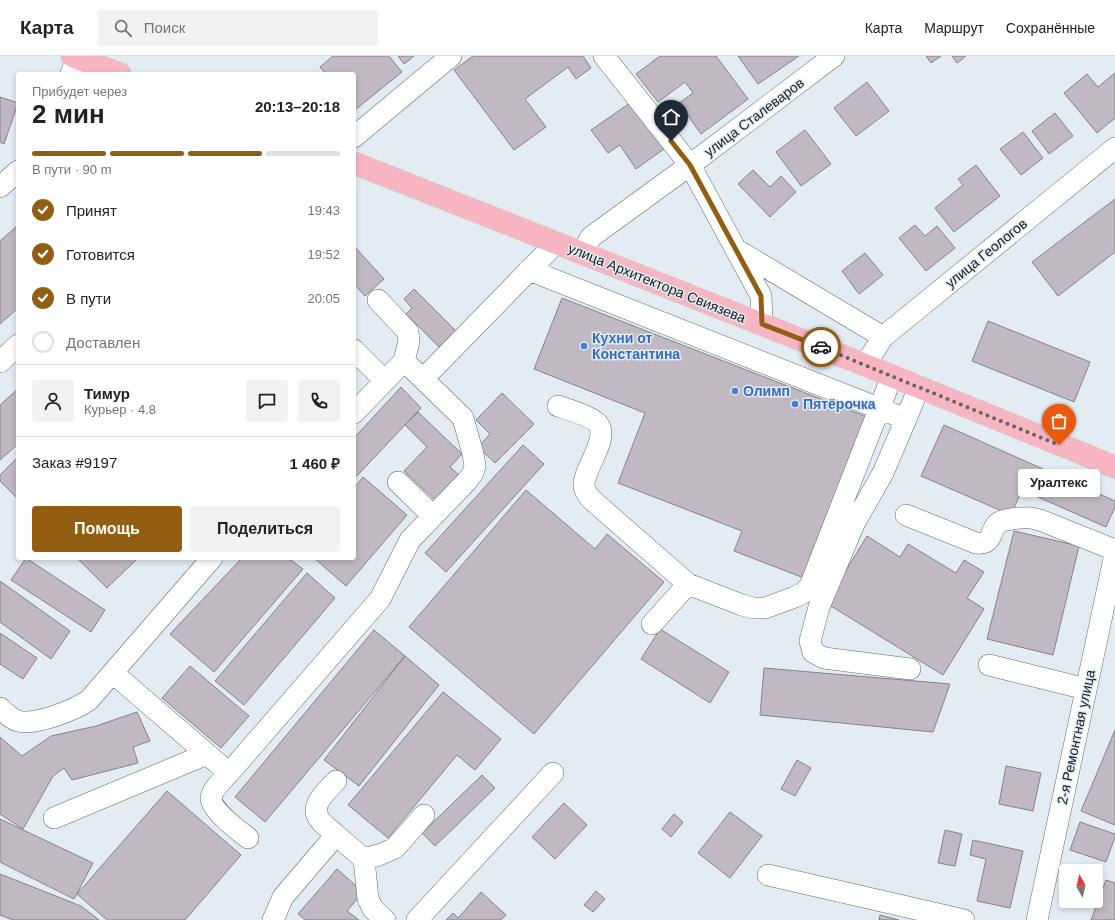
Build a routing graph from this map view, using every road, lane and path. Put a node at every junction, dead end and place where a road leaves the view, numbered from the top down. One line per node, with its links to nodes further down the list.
1 (451, 56): 6 (street)
2 (604, 56): 9 (street)
3 (834, 56): 9 (street, улица Сталеваров)
4 (73, 63): 5 (main road)
5 (111, 72)
6 (356, 135)
7 (1115, 148): 18 (street, улица Геологов)
8 (356, 164): 12 (main road, улица Архитектора Свиязева)
9 (690, 165): 13 (street); 14 (street, улица Сталеваров)
10 (16, 173): 11 (street)
11 (0, 187)
12 (556, 242): 14 (main road, улица Архитектора Свиязева); 15 (street)
13 (737, 250): 17 (street); 18 (street)
14 (582, 253): 17 (main road, улица Архитектора Свиязева)
15 (529, 270): 25 (street); 29 (street)
16 (378, 300): 21 (street)
17 (762, 324): 23 (main road, улица Архитектора Свиязева)
18 (883, 337): 23 (street, улица Геологов)
19 (16, 347): 22 (street)
20 (356, 352): 26 (street)
21 (404, 361): 25 (street); 26 (street)
22 (0, 362)
23 (865, 365): 24 (main road, улица Архитектора Свиязева)
24 (892, 376): 27 (main road, улица Архитектора Свиязева); 29 (street)
25 (423, 379): 34 (street)
26 (385, 381): 30 (street)
27 (918, 387): 31 (street); 32 (main road, улица Архитектора Свиязева)
28 (558, 406): 39 (street)
29 (879, 409): 31 (street); 39 (street)
30 (356, 411)
31 (906, 419): 42 (street)
32 (1115, 468)
33 (398, 482): 34 (street)
34 (433, 516): 47 (street)
35 (906, 516): 36 (street)
36 (1115, 550)
37 (1115, 554): 44 (street, 2-я Ремонтная улица)
38 (210, 560): 43 (street)
39 (688, 584): 40 (street)
40 (652, 624)
41 (989, 665): 44 (street)
42 (910, 669)
43 (113, 673): 45 (street); 46 (street)
44 (1086, 689): 60 (street, 2-я Ремонтная улица)
45 (0, 708)
46 (207, 754): 47 (street); 51 (street)
47 (229, 773): 53 (street)
48 (553, 773): 58 (street)
49 (336, 781): 52 (street)
50 (424, 815): 54 (street)
51 (54, 818)
52 (336, 835): 54 (street); 56 (street)
53 (248, 838)
54 (364, 859): 57 (street)
55 (768, 875): 59 (street)
56 (273, 920)
57 (385, 920)
58 (416, 920)
59 (964, 920)
60 (1037, 920)

